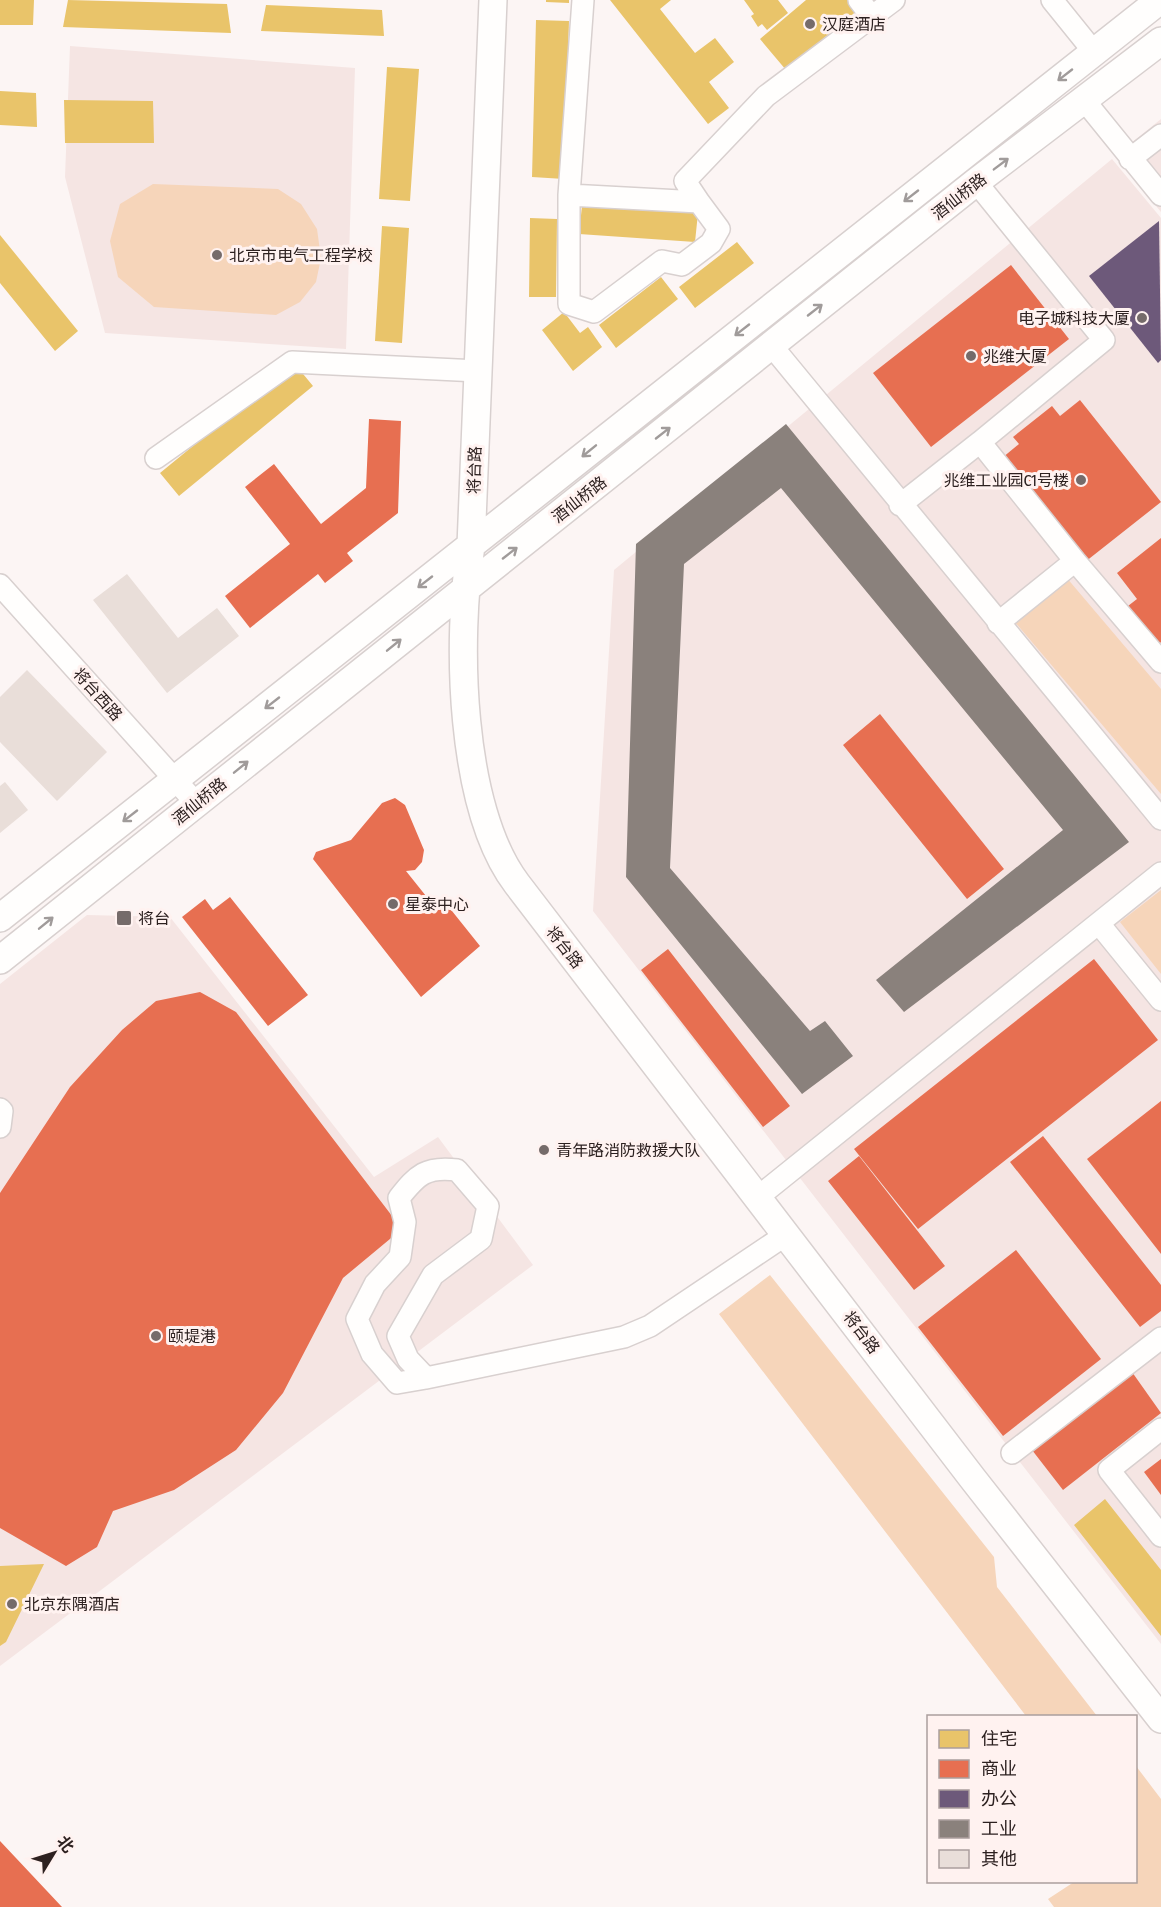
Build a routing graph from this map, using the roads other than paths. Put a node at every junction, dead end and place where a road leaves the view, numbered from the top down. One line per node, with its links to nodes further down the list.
1 (493, 0): 18 (main road, 将台路)
2 (584, 0): 14 (street)
3 (859, 0): 7 (street)
4 (894, 0): 7 (street)
5 (1052, 0): 9 (street)
6 (1160, 0): 9 (main road, 酒仙桥路)
7 (872, 17): 16 (street)
8 (1161, 40): 10 (main road, 酒仙桥路)
9 (1094, 52): 22 (main road, 酒仙桥路, one-way to 22)
10 (1084, 100): 12 (street); 13 (main road, 酒仙桥路, one-way to 10)
11 (1161, 135): 12 (street)
12 (1130, 159): 15 (street)
13 (976, 182): 17 (main road, 酒仙桥路, one-way to 13); 19 (street)
14 (569, 195): 16 (street); 16 (street)
15 (1161, 195)
16 (699, 202)
17 (771, 345): 21 (street); 25 (main road, 酒仙桥路, one-way to 17)
18 (478, 371): 20 (street); 22 (main road, 将台路)
19 (980, 442): 21 (street); 23 (street)
20 (156, 458)
21 (900, 505): 26 (street)
22 (471, 546): 25 (main road, 将台路); 28 (main road, 酒仙桥路, one-way to 28)
23 (1075, 561): 26 (street); 27 (street)
24 (0, 585): 28 (street, 将台西路)
25 (464, 589): 29 (main road, 酒仙桥路, one-way to 25); 38 (main road, 将台路)
26 (998, 623): 30 (street)
27 (1161, 662)
28 (176, 780): 29 (street, 将台西路); 32 (main road, 酒仙桥路, one-way to 32)
29 (195, 803): 34 (main road, 酒仙桥路, one-way to 29)
30 (1161, 819)
31 (1161, 873): 33 (street)
32 (0, 918)
33 (1100, 925): 35 (street); 38 (street)
34 (0, 960)
35 (1161, 1000)
36 (0, 1109): 37 (street)
37 (0, 1126)
38 (758, 1197): 39 (main road, 将台路)
39 (787, 1233): 41 (street); 45 (main road, 将台路)
40 (1161, 1338): 43 (street)
41 (426, 1378): 41 (street)
42 (1161, 1429): 44 (street)
43 (1012, 1454)
44 (1161, 1536)
45 (1161, 1719)

